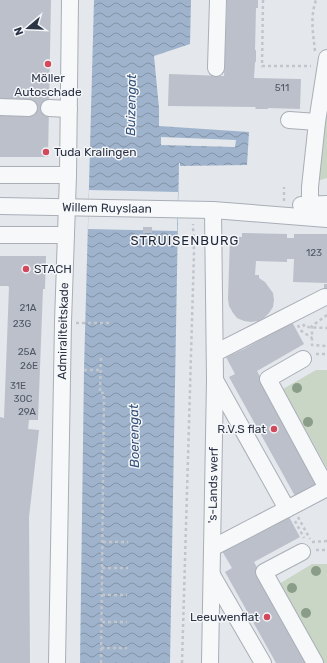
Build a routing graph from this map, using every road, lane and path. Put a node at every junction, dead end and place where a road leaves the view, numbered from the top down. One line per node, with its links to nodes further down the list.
1 (70, 0): 10 (street, Admiraliteitskade)
2 (218, 0): 6 (street)
3 (263, 0): 5 (path)
4 (316, 0): 5 (path)
5 (323, 59): 12 (street)
6 (216, 68)
7 (0, 107): 8 (street)
8 (29, 108)
9 (49, 108): 10 (street)
10 (69, 109): 14 (street, Admiraliteitskade)
11 (289, 120): 12 (street)
12 (317, 122): 22 (street)
13 (0, 175): 14 (street)
14 (68, 175): 19 (street, Admiraliteitskade)
15 (284, 187): 18 (path)
16 (327, 204): 22 (street, Willem Ruyslaan)
17 (0, 206): 19 (street, Willem Ruyslaan)
18 (284, 206): 21 (street, Willem Ruyslaan); 22 (street, Willem Ruyslaan)
19 (67, 207): 20 (street, Willem Ruyslaan); 25 (street, Admiraliteitskade)
20 (185, 209): 21 (street, Willem Ruyslaan); 61 (path)
21 (213, 210): 22 (street, Willem Ruyslaan); 36 (street, 's-Lands werf)
22 (310, 211): 23 (street, Willem Ruyslaan)
23 (327, 219)
24 (0, 235): 25 (street)
25 (66, 235): 28 (street, Admiraliteitskade)
26 (326, 297): 36 (street)
27 (327, 315): 31 (path)
28 (63, 322): 29 (path); 59 (street, Admiraliteitskade)
29 (109, 323)
30 (304, 327): 31 (path)
31 (312, 328): 32 (path); 34 (path)
32 (327, 328)
33 (300, 330): 34 (path)
34 (312, 338): 35 (path)
35 (327, 346)
36 (215, 353): 41 (street, 's-Lands werf)
37 (101, 358): 40 (path)
38 (303, 359): 42 (street)
39 (84, 370): 40 (path)
40 (101, 370): 46 (path)
41 (215, 380): 43 (street); 49 (street, 's-Lands werf)
42 (327, 488): 43 (street)
43 (287, 509): 49 (street)
44 (300, 521): 48 (path)
45 (327, 541): 48 (path)
46 (102, 542): 47 (path); 50 (path)
47 (128, 542)
48 (306, 545): 64 (street)
49 (212, 548): 52 (street, 's-Lands werf)
50 (102, 568): 51 (path); 53 (path)
51 (128, 568)
52 (212, 575): 62 (street, 's-Lands werf); 63 (street)
53 (102, 595): 54 (path); 55 (path)
54 (127, 595)
55 (102, 622): 56 (path); 57 (path)
56 (127, 622)
57 (101, 648): 58 (path); 60 (path)
58 (127, 648)
59 (57, 663)
60 (101, 663)
61 (182, 663)
62 (210, 663)
63 (263, 663)
64 (314, 663)

